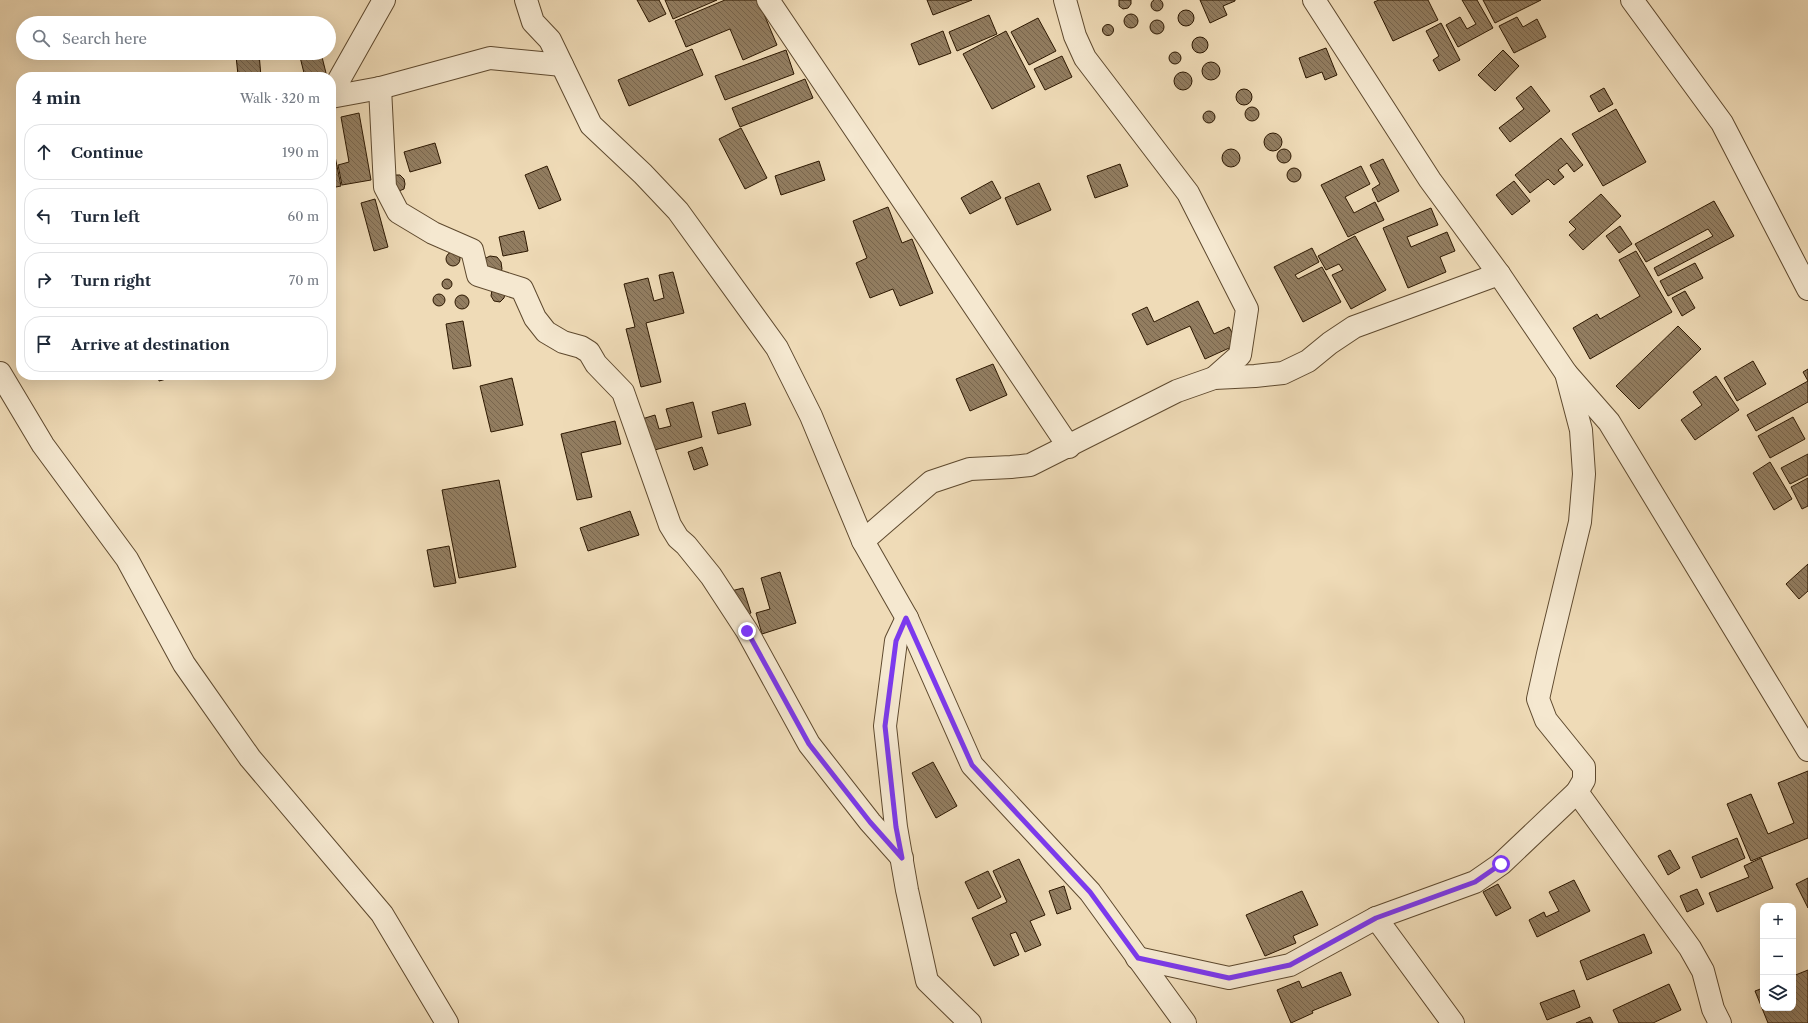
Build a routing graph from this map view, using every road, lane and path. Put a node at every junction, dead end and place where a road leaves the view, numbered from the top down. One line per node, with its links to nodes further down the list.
1 (384, 0): 8 (street)
2 (526, 0): 7 (street)
3 (768, 0): 16 (street)
4 (1065, 0): 15 (street)
5 (1314, 0): 11 (street)
6 (1632, 0): 12 (street)
7 (562, 65): 9 (street); 17 (street)
8 (336, 86)
9 (380, 88): 10 (street); 21 (street)
10 (336, 94)
11 (1499, 274): 14 (street); 15 (street)
12 (1807, 284)
13 (0, 373): 24 (street)
14 (1566, 373): 19 (street); 20 (street)
15 (1214, 378): 16 (street)
16 (1069, 447): 17 (street)
17 (863, 541): 18 (street)
18 (906, 618): 21 (street); 23 (street)
19 (1808, 750)
20 (1577, 792): 22 (street); 28 (street)
21 (902, 858): 25 (street)
22 (1376, 918): 23 (street); 27 (street)
23 (1138, 958): 26 (street)
24 (447, 1023)
25 (970, 1023)
26 (1185, 1023)
27 (1453, 1023)
28 (1720, 1023)

